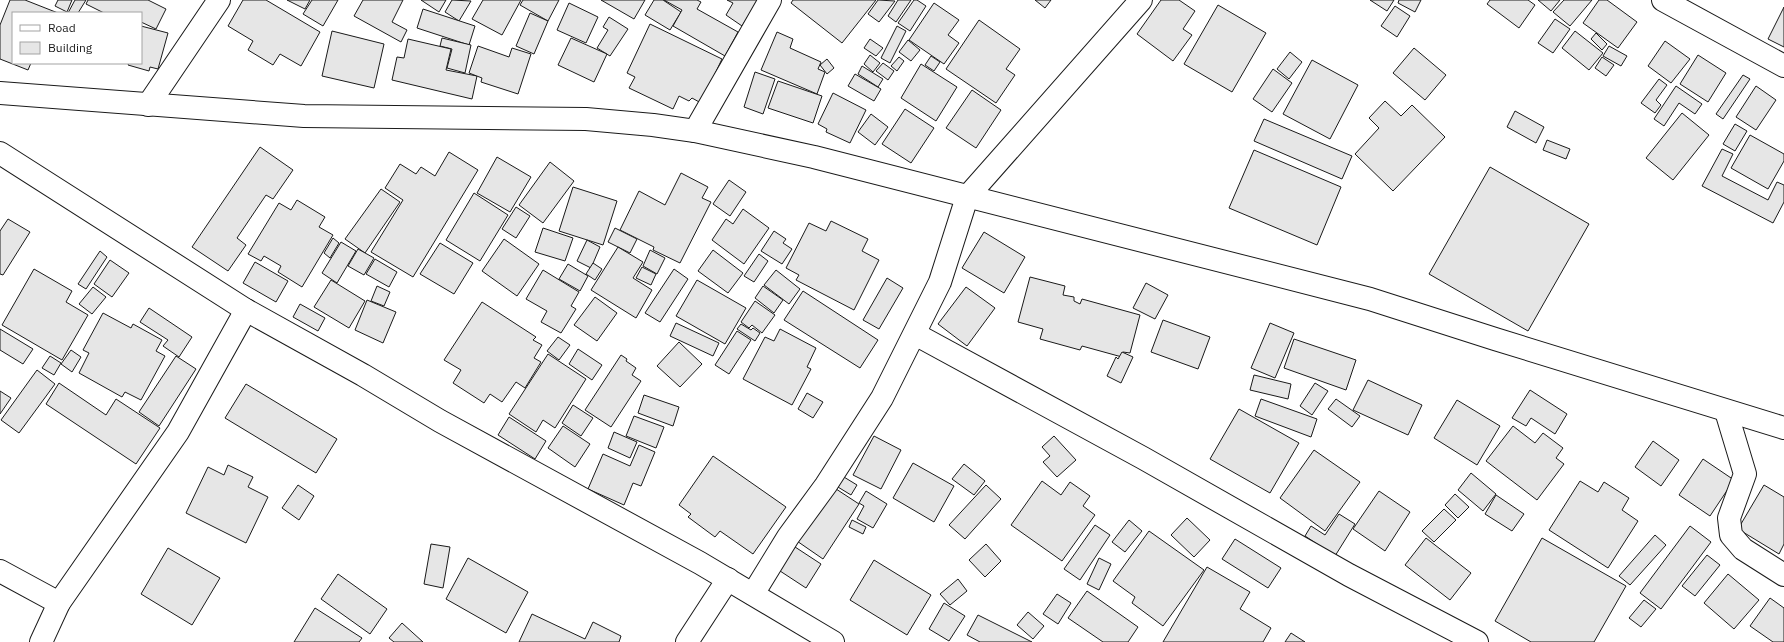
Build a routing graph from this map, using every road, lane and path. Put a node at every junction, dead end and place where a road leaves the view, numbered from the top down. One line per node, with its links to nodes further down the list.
1 (219, 0): 7 (street)
2 (770, 0): 8 (street)
3 (1141, 0): 10 (street)
4 (1663, 0): 5 (street)
5 (1784, 66)
6 (0, 93): 7 (street)
7 (148, 105): 8 (street)
8 (695, 131): 10 (street)
9 (0, 153): 11 (street)
10 (967, 197): 12 (street); 13 (street)
11 (246, 310): 17 (street); 19 (street)
12 (915, 334): 18 (street); 23 (street)
13 (1726, 411): 14 (street); 16 (street)
14 (1784, 428)
15 (0, 571): 19 (street)
16 (1784, 575)
17 (728, 579): 18 (street); 21 (street)
18 (753, 594): 22 (street)
19 (59, 603): 20 (street)
20 (41, 642)
21 (687, 642)
22 (833, 642)
23 (1477, 642)

